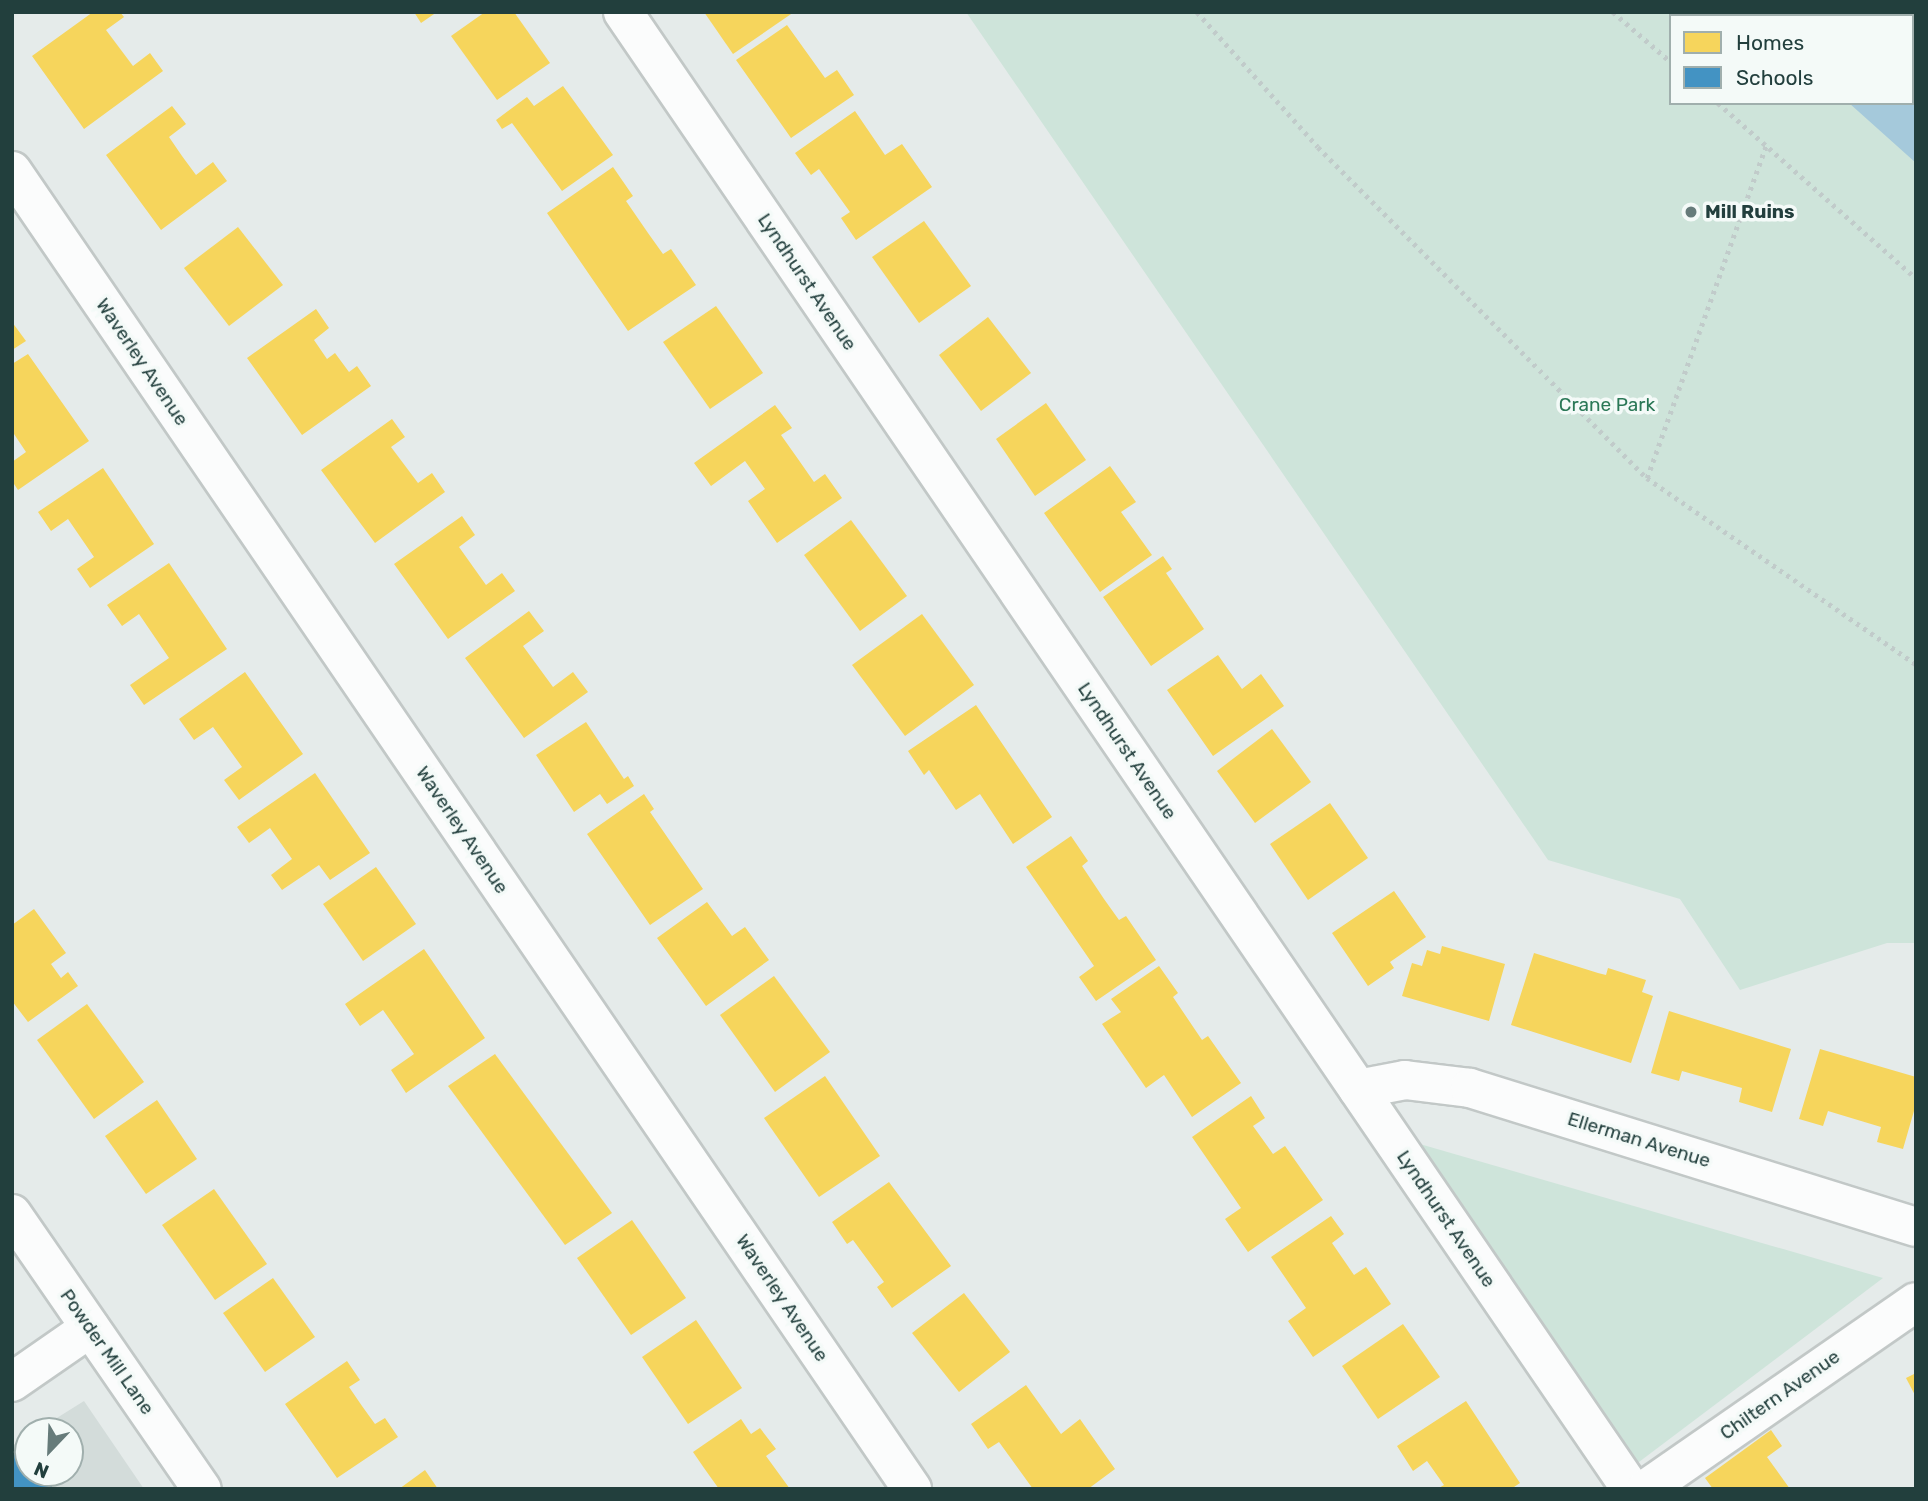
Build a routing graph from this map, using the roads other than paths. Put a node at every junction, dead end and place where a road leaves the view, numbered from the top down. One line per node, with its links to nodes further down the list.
1 (623, 12): 3 (street, Lyndhurst Avenue)
2 (12, 171): 10 (street, Waverley Avenue)
3 (1358, 1089): 5 (street, Ellerman Avenue); 11 (street, Lyndhurst Avenue)
4 (12, 1214): 7 (street, Powder Mill Lane)
5 (1916, 1227)
6 (1916, 1302): 12 (street, Chiltern Avenue)
7 (90, 1328): 8 (street); 9 (street, Powder Mill Lane)
8 (12, 1382)
9 (202, 1489)
10 (912, 1489)
11 (1630, 1489)
12 (1646, 1489)

